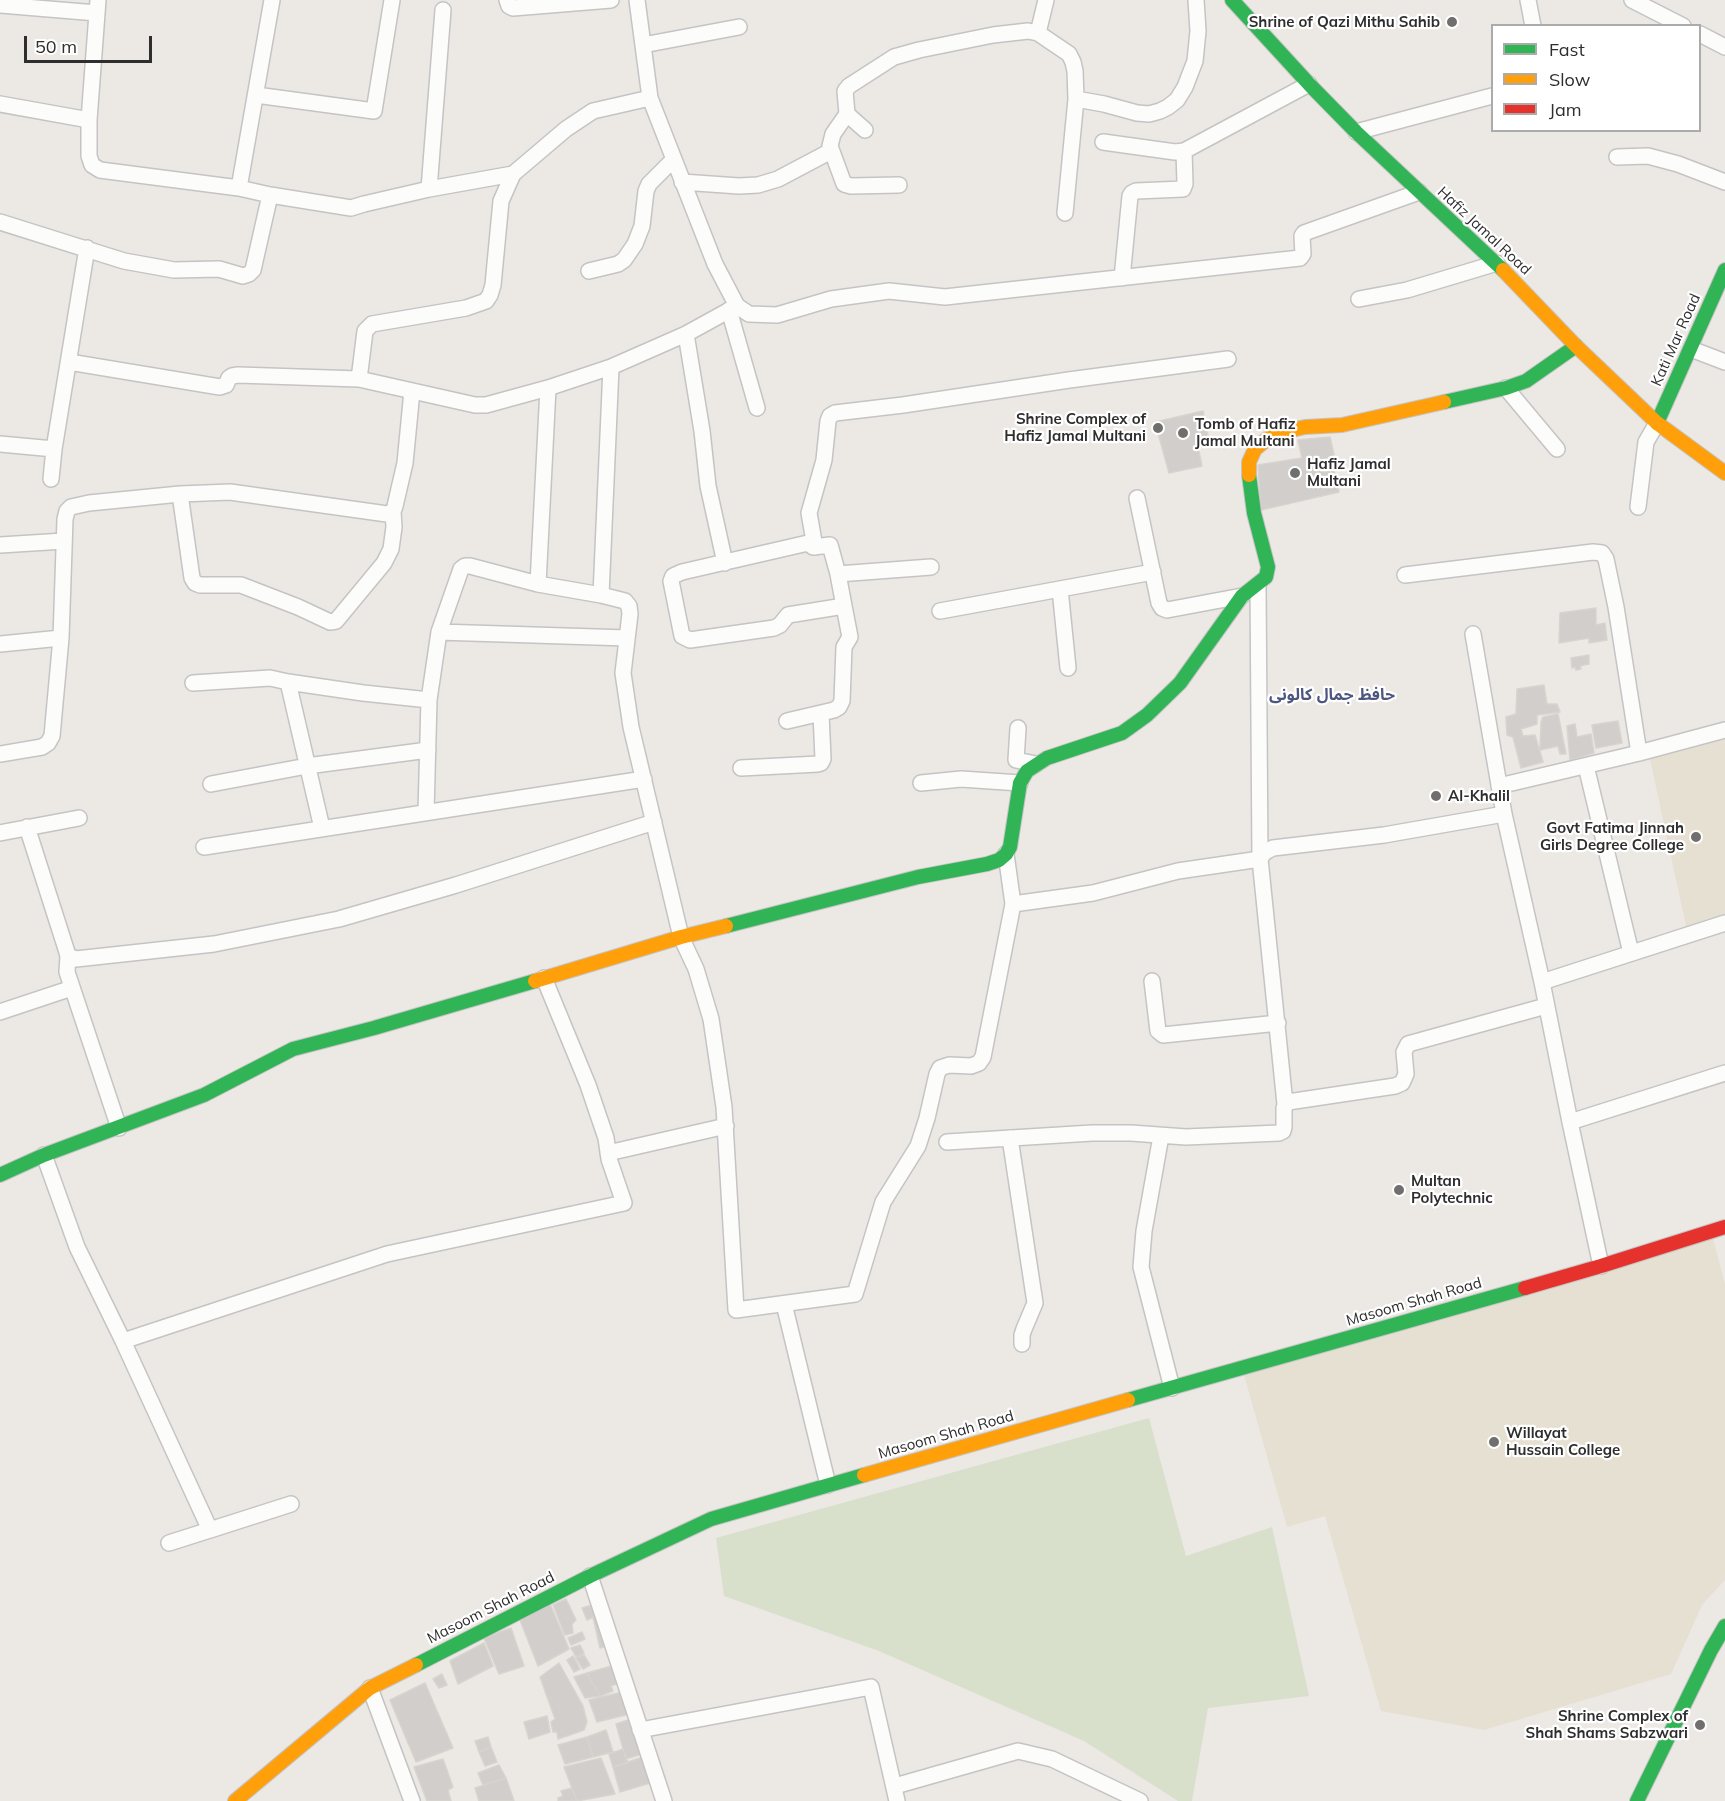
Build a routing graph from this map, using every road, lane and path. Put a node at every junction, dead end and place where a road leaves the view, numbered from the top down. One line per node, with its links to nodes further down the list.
1 (272, 0): 22 (street)
2 (392, 0): 22 (street)
3 (507, 0): 4 (street)
4 (611, 0)
5 (637, 0): 19 (street)
6 (1046, 0): 17 (street)
7 (1196, 0): 25 (street)
8 (1233, 0): 21 (main road, Hafiz Jamal Road)
9 (1528, 0): 14 (street)
10 (1632, 0): 15 (street)
11 (0, 5): 12 (street)
12 (98, 7): 28 (street)
13 (442, 10): 41 (street)
14 (1533, 24)
15 (1679, 24)
16 (739, 27): 19 (street)
17 (1038, 33): 25 (street); 27 (street)
18 (1701, 35): 20 (street)
19 (643, 45): 24 (street)
20 (1725, 47)
21 (1309, 84): 30 (main road, Hafiz Jamal Road); 33 (street)
22 (256, 95): 40 (street)
23 (1491, 96): 30 (street)
24 (650, 98): 35 (street); 36 (street)
25 (1076, 99): 44 (street)
26 (0, 104): 28 (street)
27 (847, 114): 29 (street); 32 (street)
28 (89, 120): 40 (street)
29 (865, 130)
30 (1356, 132): 42 (main road, Hafiz Jamal Road)
31 (1103, 142): 33 (street)
32 (831, 151): 37 (street); 39 (street)
33 (1184, 151): 50 (street)
34 (1617, 157): 38 (street)
35 (673, 160): 37 (street); 49 (street)
36 (513, 174): 41 (street); 60 (street)
37 (682, 182): 52 (street)
38 (1725, 182)
39 (899, 185)
40 (238, 188): 43 (street)
41 (429, 189): 43 (street)
42 (1419, 192): 47 (main road, Hafiz Jamal Road); 50 (street)
43 (270, 195): 46 (street)
44 (1065, 213)
45 (0, 222): 46 (street)
46 (87, 248): 57 (street)
47 (1497, 263): 51 (street); 54 (main road, Hafiz Jamal Road)
48 (1725, 270): 55 (main road, Kati Mar Road)
49 (589, 271)
50 (1122, 278): 52 (street)
51 (1359, 299)
52 (733, 308): 53 (street); 64 (street)
53 (686, 334): 59 (street); 78 (street)
54 (1576, 346): 62 (main road); 65 (main road, Hafiz Jamal Road)
55 (1690, 349): 58 (street); 65 (main road, Kati Mar Road)
56 (1228, 359): 77 (street)
57 (69, 362): 60 (street); 67 (street)
58 (1725, 362)
59 (611, 367): 61 (street); 86 (street)
60 (359, 379): 63 (street)
61 (548, 388): 63 (street); 83 (street)
62 (1506, 388): 68 (street); 84 (main road)
63 (412, 391): 74 (street)
64 (757, 408)
65 (1657, 423): 69 (main road, Hafiz Jamal Road); 73 (street)
66 (0, 444): 67 (street)
67 (54, 449): 70 (street)
68 (1557, 449)
69 (1724, 477)
70 (51, 479)
71 (180, 494): 74 (street); 74 (street); 75 (street)
72 (1137, 498): 80 (street)
73 (1638, 507)
74 (393, 512)
75 (64, 541): 76 (street); 92 (street)
76 (0, 545)
77 (815, 547): 78 (street); 81 (street)
78 (724, 563): 88 (street)
79 (931, 567): 81 (street)
80 (1153, 573): 85 (street); 87 (street)
81 (838, 574): 88 (street)
82 (1405, 575): 104 (street)
83 (538, 584): 86 (street); 90 (street)
84 (1258, 585): 87 (main road); 124 (street)
85 (1060, 589): 89 (street); 95 (street)
86 (601, 595): 93 (street)
87 (1242, 596): 106 (main road)
88 (844, 606): 99 (street)
89 (940, 611)
90 (439, 632): 93 (street); 98 (street)
91 (1473, 634): 114 (street)
92 (61, 638): 94 (street); 105 (street)
93 (627, 638): 110 (street)
94 (0, 644)
95 (1068, 668)
96 (288, 682): 97 (street); 98 (street); 107 (street)
97 (193, 683)
98 (429, 700): 103 (street)
99 (821, 713): 100 (street); 109 (street)
100 (787, 721)
101 (1018, 728): 106 (street)
102 (1725, 730): 104 (street)
103 (428, 750): 107 (street); 115 (street)
104 (1640, 753): 108 (street)
105 (0, 754)
106 (1036, 764): 112 (main road)
107 (307, 766): 113 (street); 120 (street)
108 (1586, 766): 114 (street); 128 (street)
109 (741, 768)
110 (644, 779): 115 (street); 118 (street)
111 (921, 783): 112 (street)
112 (1020, 783): 123 (main road)
113 (211, 784)
114 (1499, 786): 116 (street)
115 (426, 812): 120 (street)
116 (1504, 814): 124 (street); 132 (street)
117 (79, 818): 119 (street)
118 (654, 822): 127 (street); 129 (street)
119 (27, 827): 121 (street); 129 (street)
120 (322, 828): 122 (street)
121 (0, 832)
122 (204, 847)
123 (1006, 854): 125 (street); 127 (main road)
124 (1260, 859): 125 (street); 136 (street)
125 (1013, 904): 150 (street)
126 (1725, 923): 128 (street)
127 (681, 937): 130 (main road); 140 (street)
128 (1631, 953): 132 (street)
129 (68, 956): 133 (street)
130 (544, 978): 141 (main road); 145 (street)
131 (1152, 981): 136 (street)
132 (1542, 982): 134 (street)
133 (72, 988): 135 (street); 141 (street)
134 (1546, 1006): 138 (street); 139 (street)
135 (0, 1011)
136 (1278, 1023): 138 (street)
137 (1725, 1073): 139 (street)
138 (1285, 1104): 142 (street)
139 (1570, 1122): 149 (street)
140 (726, 1126): 145 (street); 150 (street)
141 (119, 1128): 146 (main road)
142 (1161, 1136): 143 (street); 153 (street)
143 (1010, 1138): 144 (street); 152 (street)
144 (947, 1142)
145 (608, 1153): 151 (street)
146 (44, 1155): 147 (main road); 151 (street)
147 (0, 1174)
148 (1725, 1227): 149 (main road, Masoom Shah Road)
149 (1601, 1266): 153 (main road, Masoom Shah Road)
150 (784, 1304): 154 (street)
151 (123, 1341): 155 (street)
152 (1022, 1344)
153 (1172, 1388): 154 (main road, Masoom Shah Road)
154 (828, 1485): 156 (main road, Masoom Shah Road)
155 (169, 1543)
156 (590, 1576): 158 (main road, Masoom Shah Road); 159 (street)
157 (1725, 1626): 165 (main road)
158 (370, 1688): 161 (main road, Masoom Shah Road); 162 (street)
159 (640, 1730): 160 (street); 163 (street)
160 (896, 1794): 164 (street)
161 (235, 1801)
162 (412, 1801)
163 (664, 1801)
164 (1140, 1801)
165 (1637, 1801)

